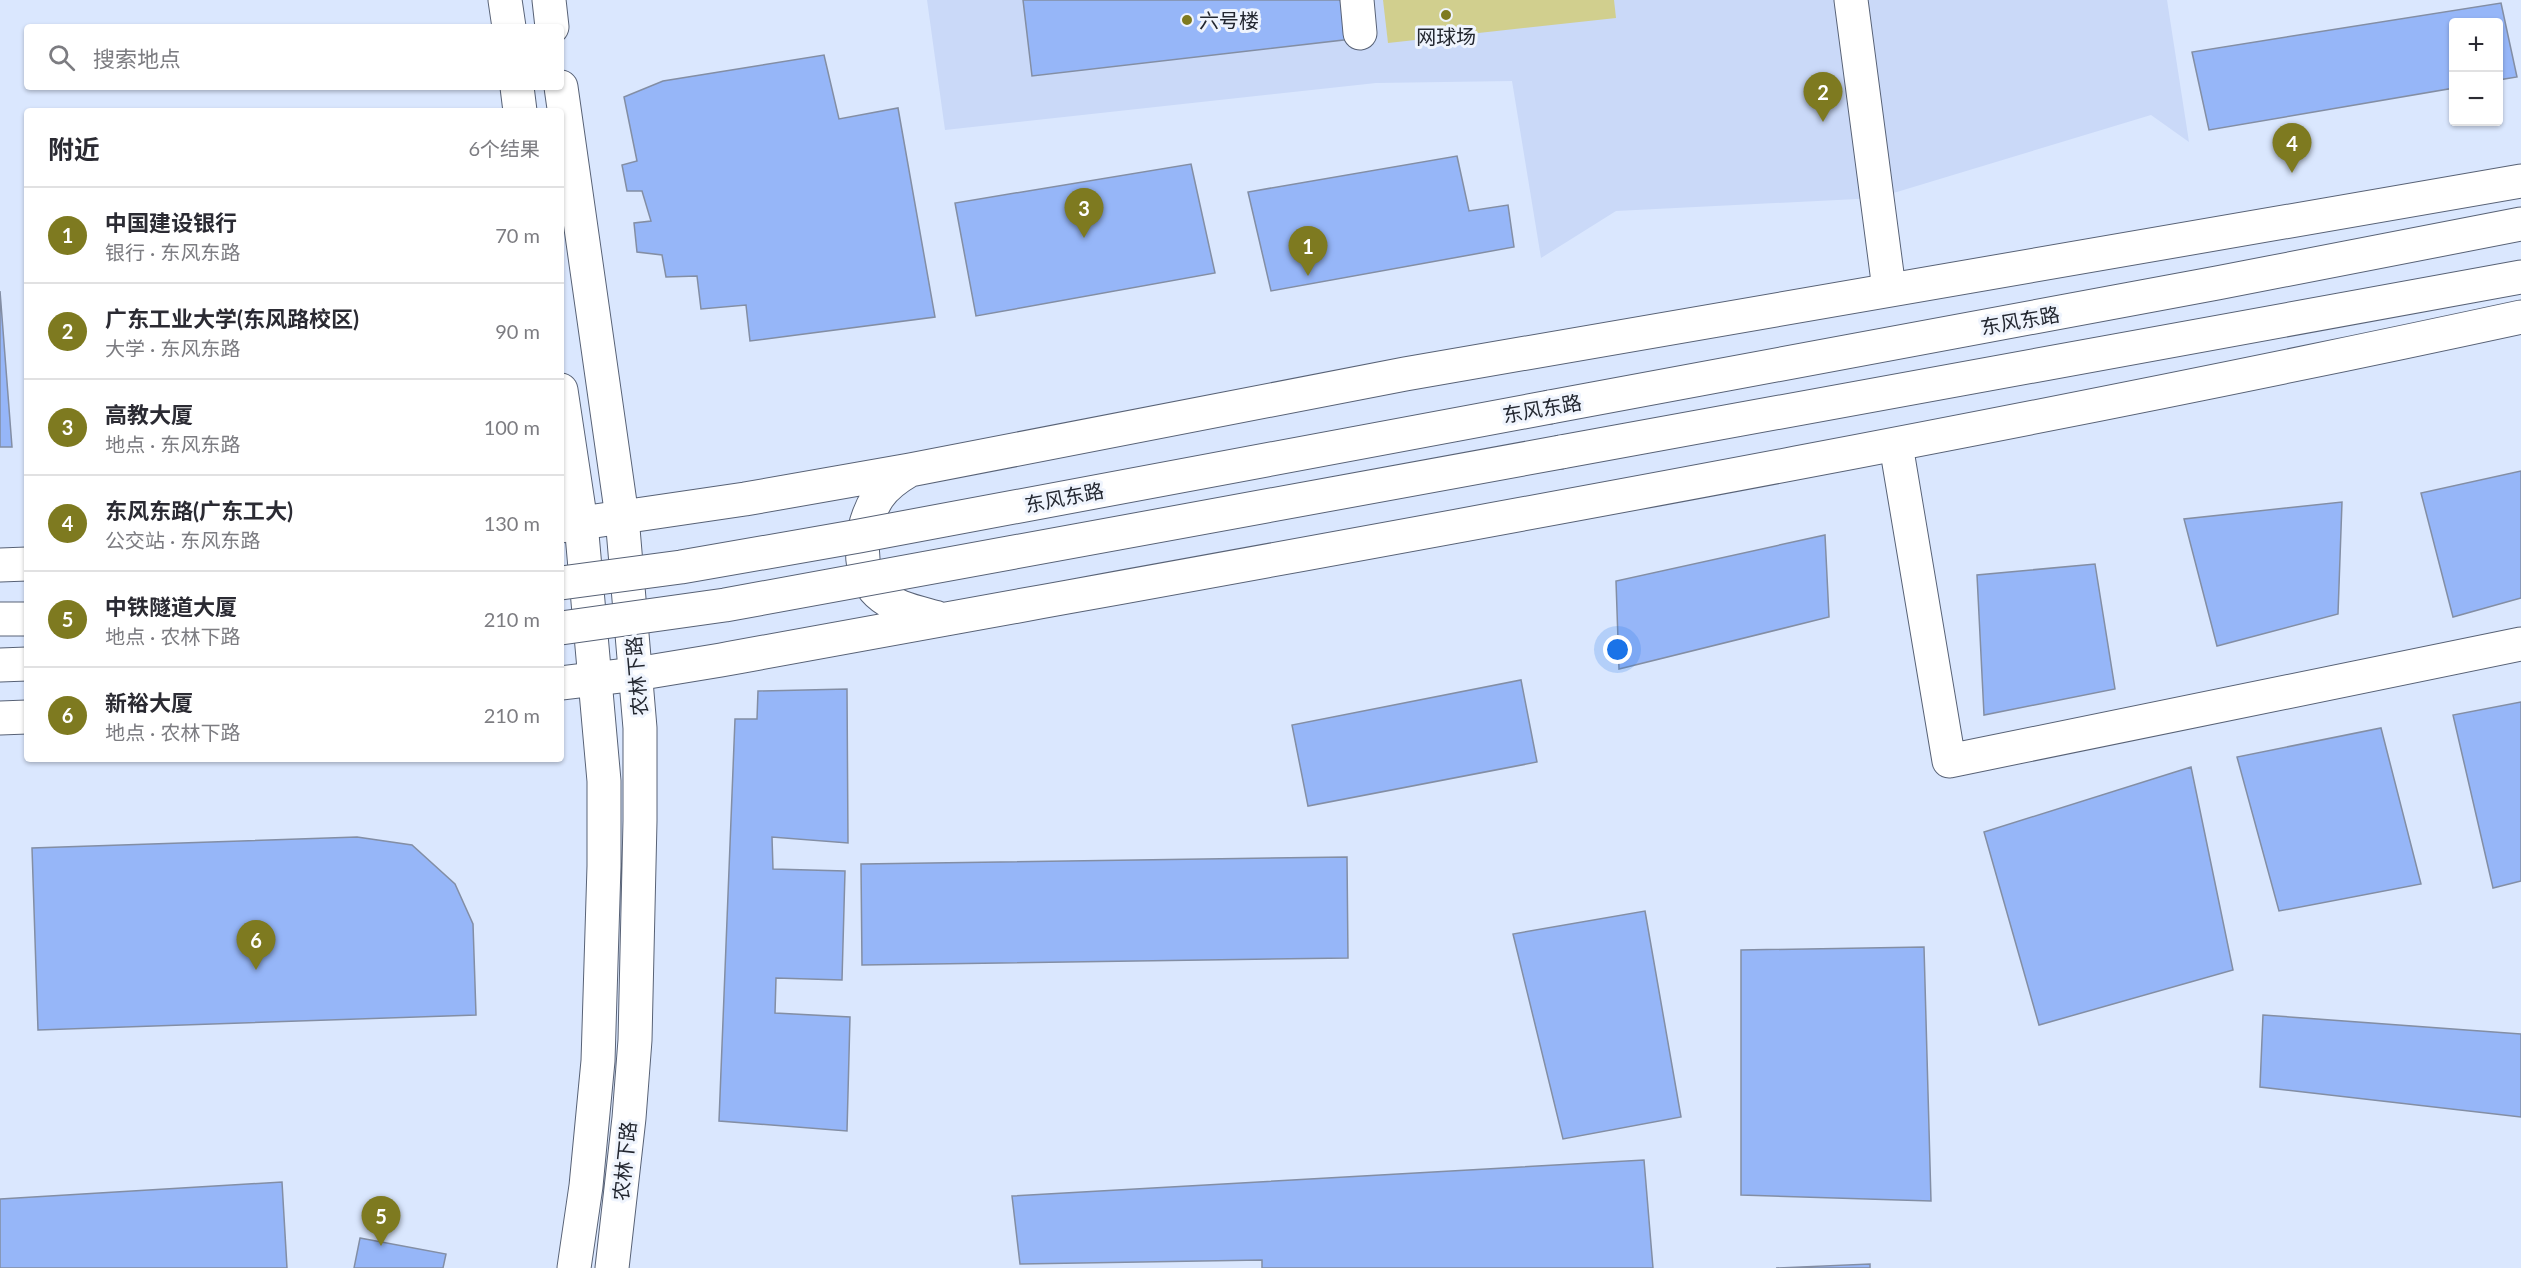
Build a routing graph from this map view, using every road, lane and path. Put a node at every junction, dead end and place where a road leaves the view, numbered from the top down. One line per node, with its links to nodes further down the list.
1 (505, 0): 5 (main road)
2 (549, 0): 6 (main road)
3 (1357, 0): 7 (main road)
4 (1851, 0): 16 (main road)
5 (509, 24)
6 (552, 24)
7 (1360, 33)
8 (517, 90): 10 (main road)
9 (561, 90): 12 (main road, 农林下路)
10 (520, 108)
11 (564, 108): 21 (main road, 农林下路)
12 (564, 108)
13 (2521, 181): 16 (main road)
14 (2521, 224): 25 (main road, 东风东路, bridge)
15 (2521, 277): 29 (main road, bridge)
16 (1890, 289): 20 (main road)
17 (2521, 317): 19 (main road)
18 (564, 430): 22 (main road, 农林下路)
19 (1896, 445): 28 (main road); 30 (main road)
20 (910, 470): 21 (main road); 28 (main road)
21 (622, 518): 22 (main road); 33 (main road, 农林下路)
22 (571, 525): 34 (main road, 农林下路)
23 (24, 564): 24 (main road)
24 (0, 565)
25 (564, 583)
26 (0, 619): 27 (main road)
27 (24, 619)
28 (943, 619): 33 (main road)
29 (564, 628)
30 (2521, 644)
31 (0, 664): 32 (main road)
32 (24, 664)
33 (636, 674): 34 (main road); 39 (main road, 农林下路)
34 (596, 680): 35 (main road); 38 (main road, 农林下路)
35 (564, 684)
36 (24, 717): 37 (main road)
37 (0, 718)
38 (574, 1268)
39 (612, 1268)

